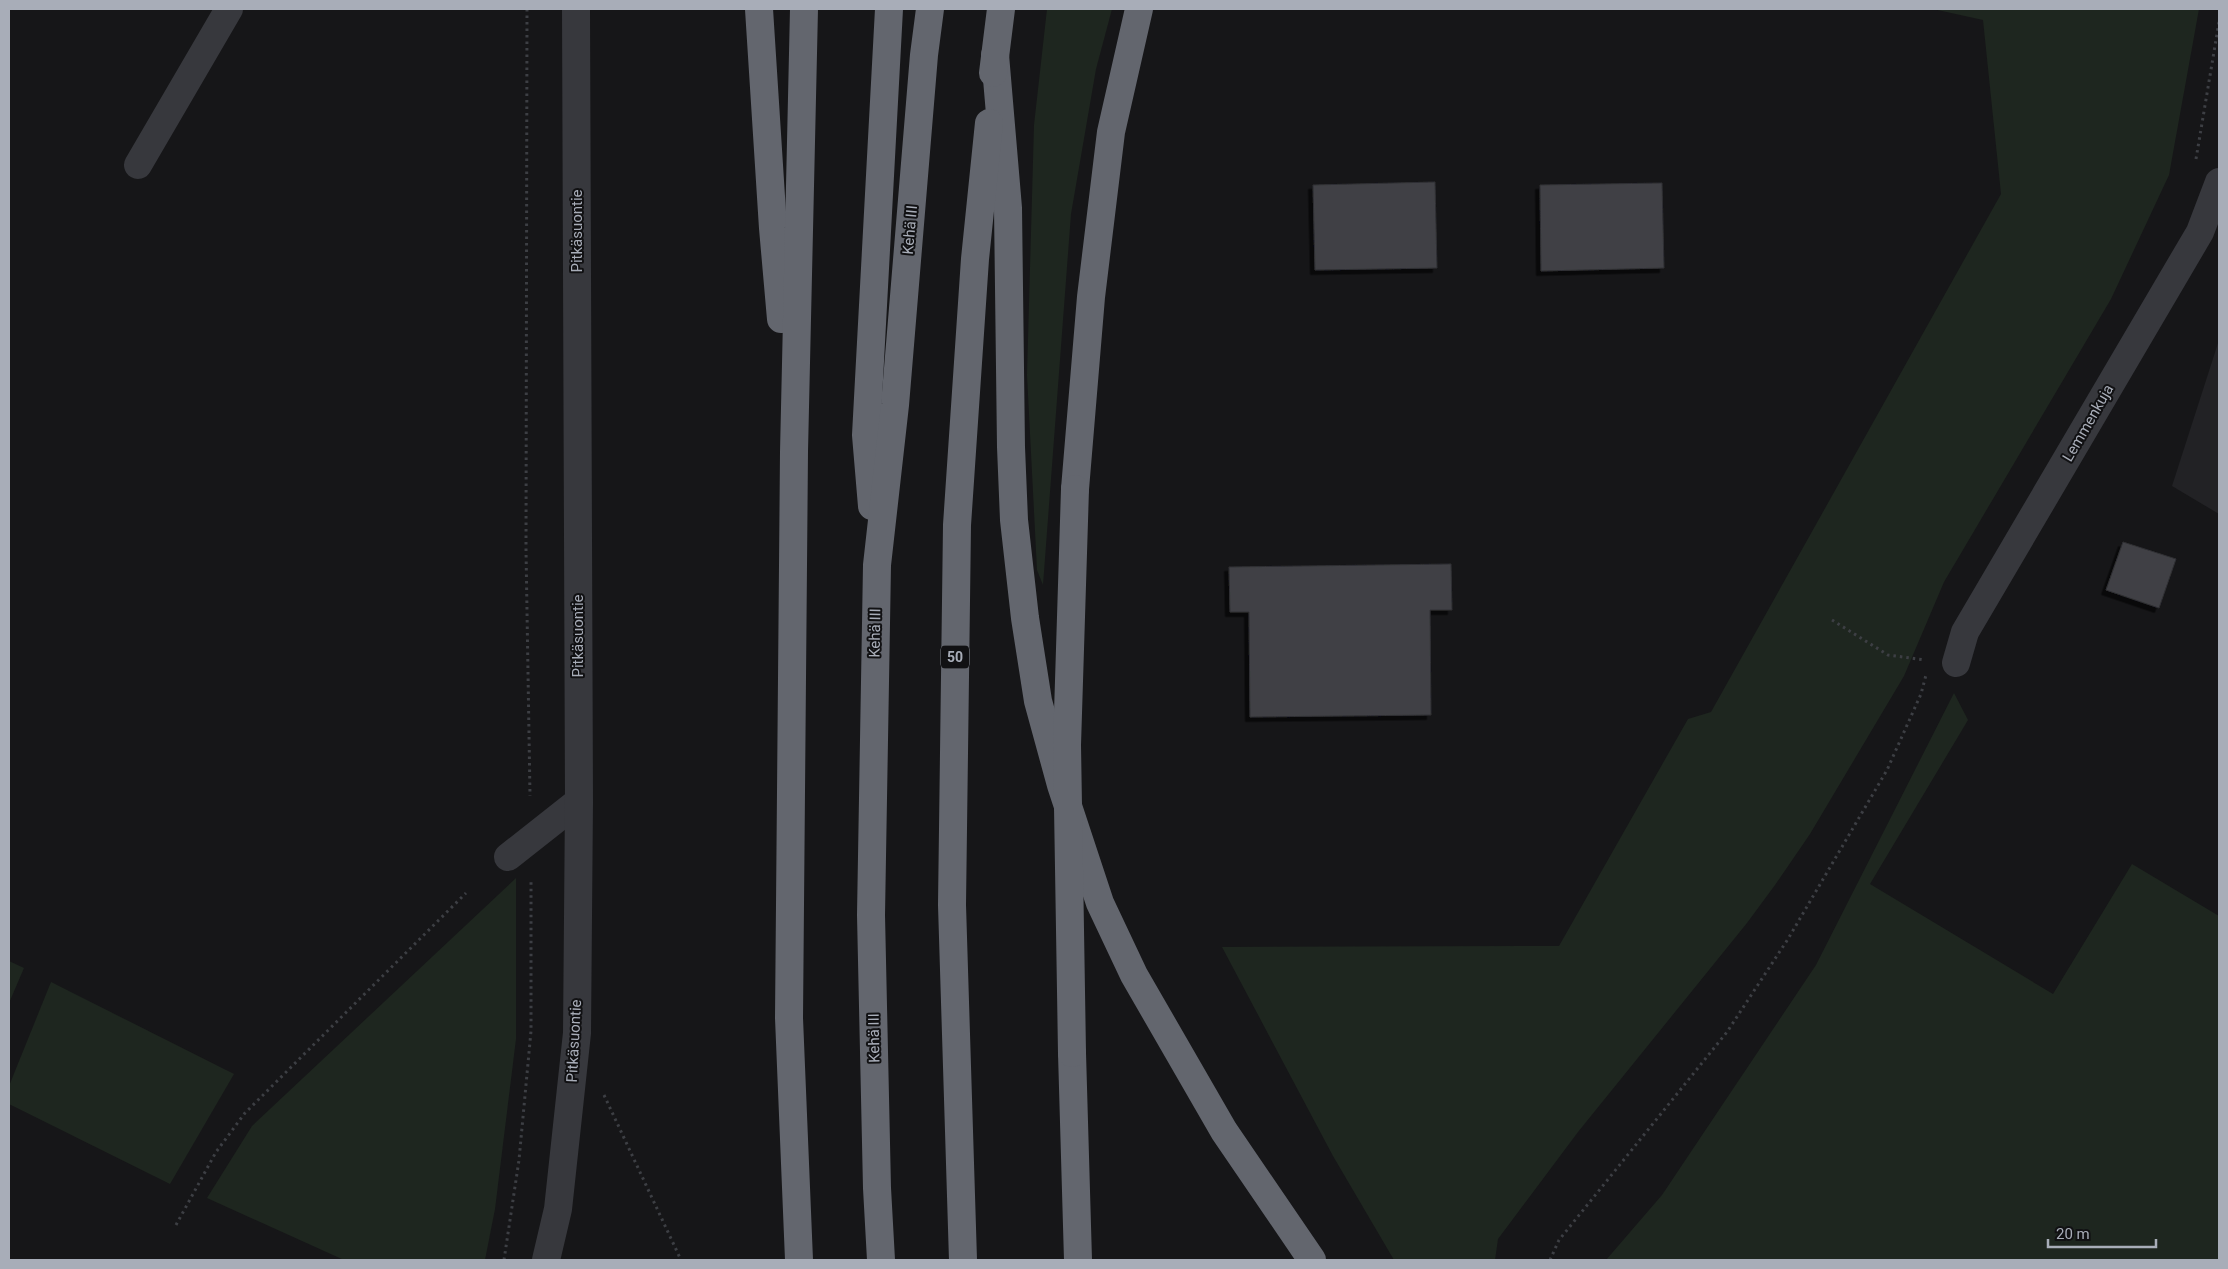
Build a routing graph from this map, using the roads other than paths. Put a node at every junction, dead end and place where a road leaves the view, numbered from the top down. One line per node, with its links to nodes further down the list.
1 (229, 9): 10 (street)
2 (576, 9): 15 (street, Pitkäsuontie)
3 (759, 9): 12 (highway)
4 (804, 9): 12 (highway)
5 (889, 9): 13 (highway)
6 (930, 9): 13 (highway, Kehä III)
7 (1001, 9): 9 (highway, 50)
8 (1139, 9): 21 (highway, bridge)
9 (995, 55): 20 (highway, 50); 22 (highway)
10 (138, 165)
11 (2219, 182): 14 (street, Lemmenkuja)
12 (794, 452): 18 (highway)
13 (877, 564): 19 (highway, Kehä III)
14 (1956, 663)
15 (579, 801): 16 (street); 17 (street, Pitkäsuontie)
16 (508, 857)
17 (546, 1260)
18 (800, 1260)
19 (881, 1260)
20 (963, 1260)
21 (1078, 1260)
22 (1312, 1260)

